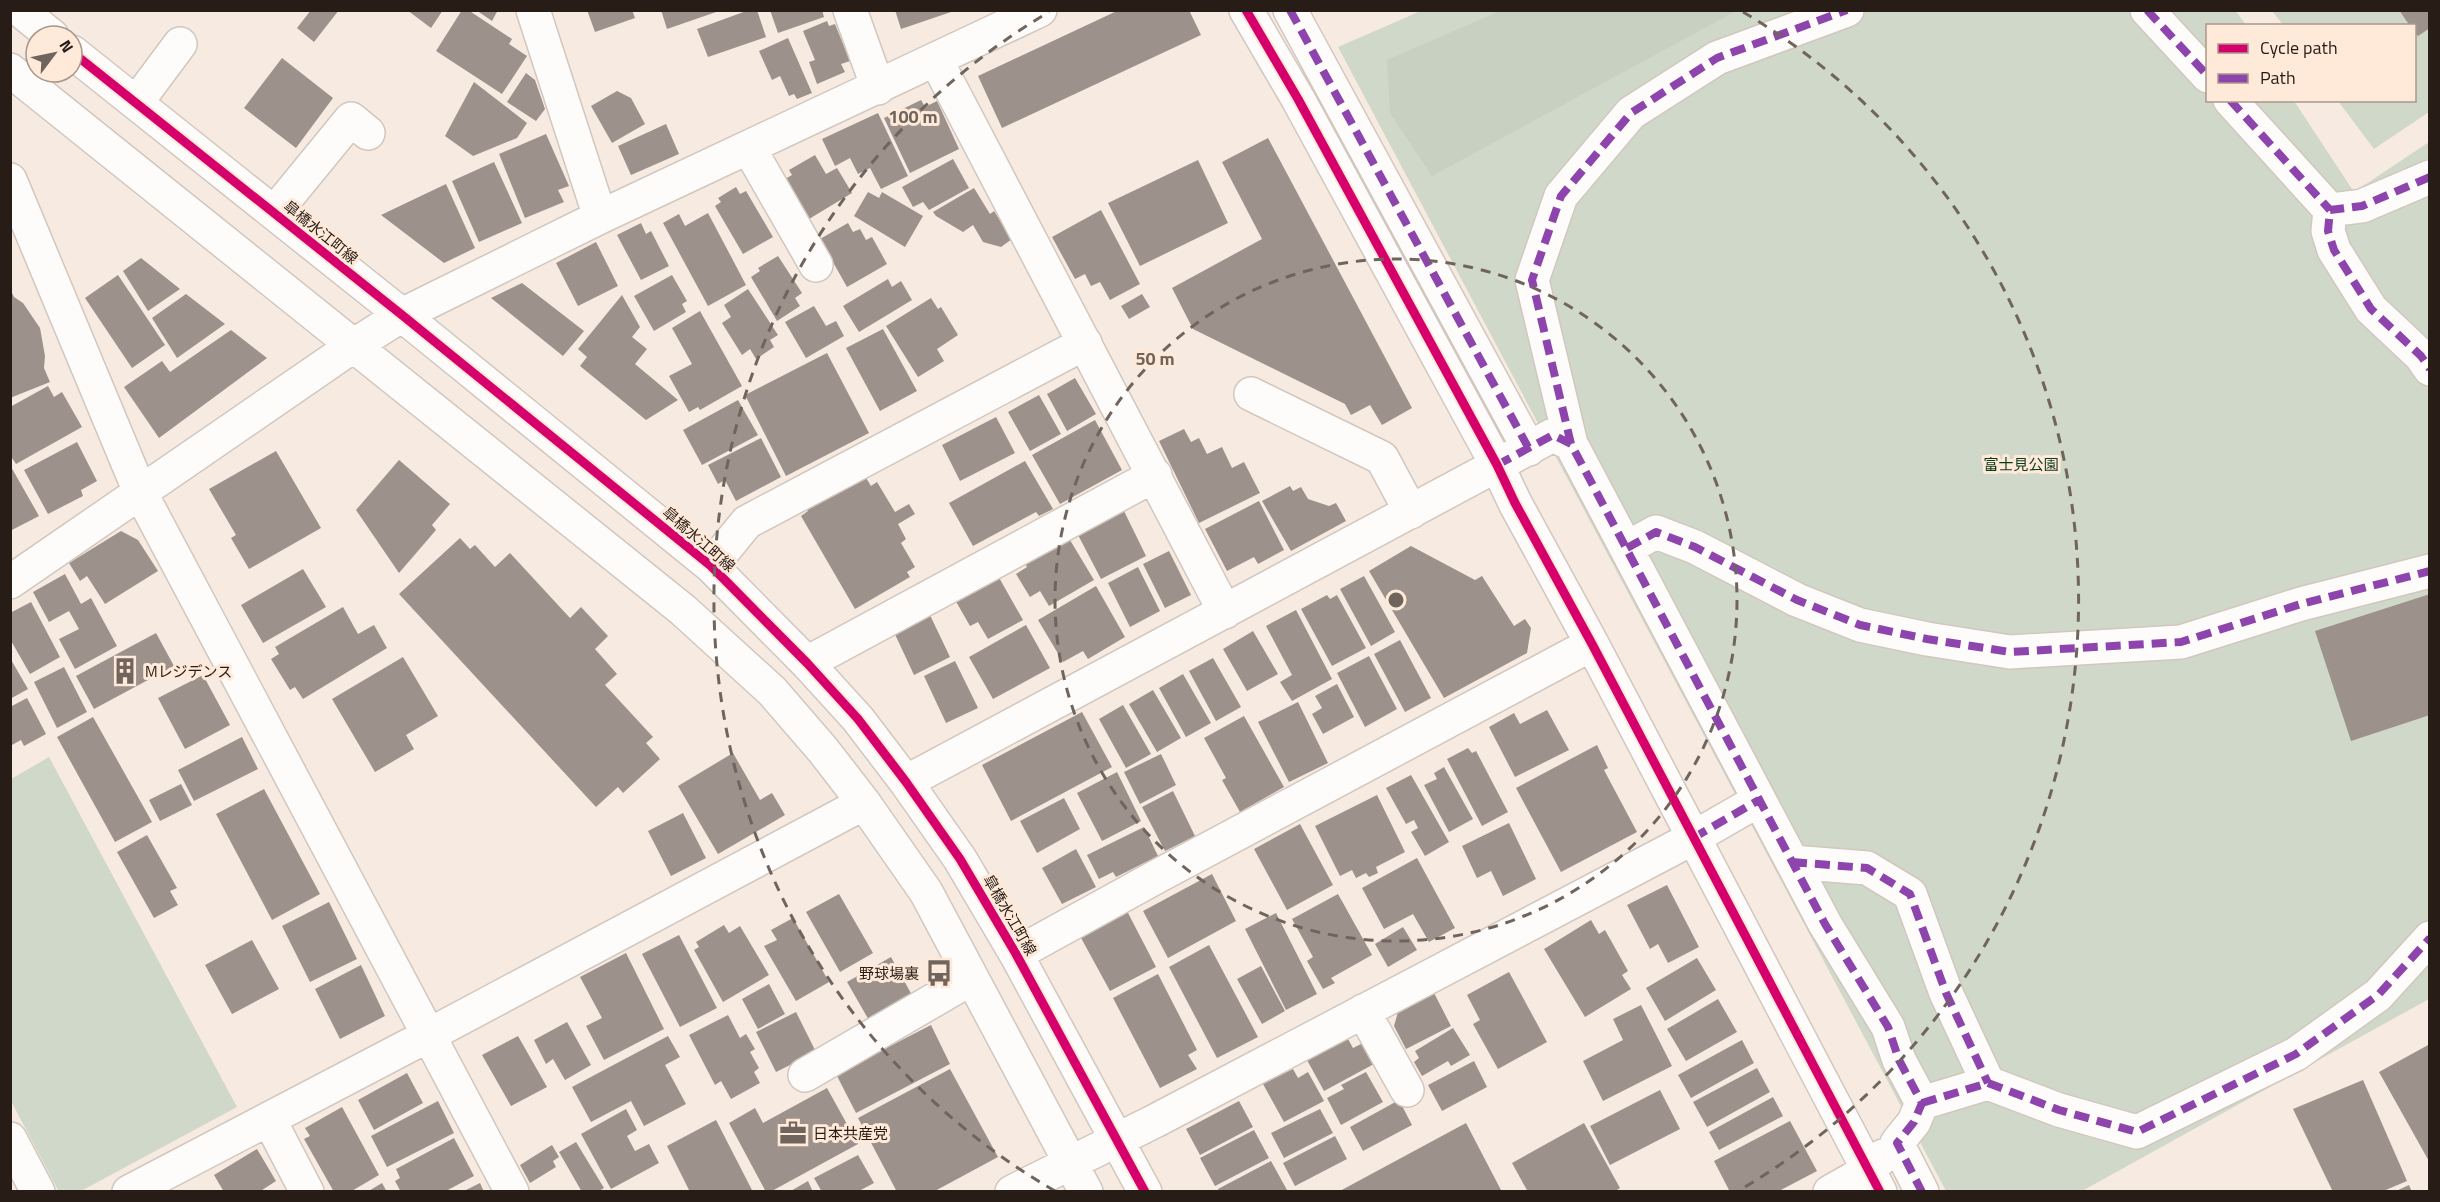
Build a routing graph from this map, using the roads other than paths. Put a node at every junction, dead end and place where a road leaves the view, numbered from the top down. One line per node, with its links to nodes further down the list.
1 (533, 10): 24 (street)
2 (850, 10): 15 (street)
3 (1040, 10): 11 (street)
4 (1246, 10): 33 (street)
5 (1290, 10): 32 (street)
6 (1847, 10): 31 (street)
7 (2147, 10): 14 (street)
8 (21, 11): 9 (street)
9 (37, 24)
10 (180, 44): 17 (street)
11 (936, 60): 15 (street); 27 (street)
12 (84, 62): 17 (street, 皐橋水江町線)
13 (10, 70): 28 (street)
14 (2206, 74)
15 (878, 88): 19 (street)
16 (2232, 102): 22 (street)
17 (136, 103): 23 (street, 皐橋水江町線)
18 (368, 133): 23 (street)
19 (738, 144): 24 (street); 25 (street)
20 (2430, 177): 22 (street)
21 (10, 180): 35 (street)
22 (2330, 210): 29 (street)
23 (274, 213): 26 (street, 皐橋水江町線)
24 (600, 217): 26 (street)
25 (816, 265)
26 (402, 315): 28 (street); 38 (street, 皐橋水江町線)
27 (1085, 343): 34 (street); 38 (street)
28 (353, 346): 35 (street); 46 (street)
29 (2430, 369)
30 (1251, 394): 36 (street)
31 (1571, 444): 32 (street); 37 (street)
32 (1529, 449): 33 (street)
33 (1497, 465): 36 (street); 42 (street)
34 (1155, 475): 41 (street); 43 (street)
35 (140, 492): 40 (street); 53 (street)
36 (1411, 512): 41 (street)
37 (1627, 548): 39 (street); 45 (street)
38 (711, 566): 43 (street, 皐橋水江町線)
39 (2430, 571)
40 (10, 582)
41 (1226, 612): 44 (street)
42 (1592, 644): 47 (street); 50 (street)
43 (807, 663): 44 (street, 皐橋水江町線)
44 (906, 782): 50 (street, 皐橋水江町線)
45 (1759, 800): 47 (street); 48 (street)
46 (864, 803): 51 (street); 53 (street)
47 (1693, 838): 52 (street); 63 (street)
48 (1792, 862): 55 (street); 57 (street)
49 (2430, 938): 55 (street)
50 (1016, 954): 60 (street, 皐橋水江町線)
51 (972, 978): 54 (street); 62 (street)
52 (1363, 1011): 56 (street); 60 (street)
53 (429, 1035): 58 (street); 67 (street)
54 (805, 1075)
55 (1988, 1083): 57 (street)
56 (1407, 1090)
57 (1922, 1103): 61 (street)
58 (269, 1119): 65 (street); 66 (street)
59 (10, 1139): 64 (street)
60 (1117, 1139): 62 (street); 70 (street, 皐橋水江町線)
61 (1897, 1143): 63 (street); 72 (street)
62 (1071, 1162): 68 (street); 69 (street)
63 (1875, 1181): 71 (street)
64 (38, 1191)
65 (129, 1191)
66 (307, 1191)
67 (512, 1191)
68 (1012, 1191)
69 (1086, 1191)
70 (1145, 1191)
71 (1830, 1191)
72 (1922, 1191)

